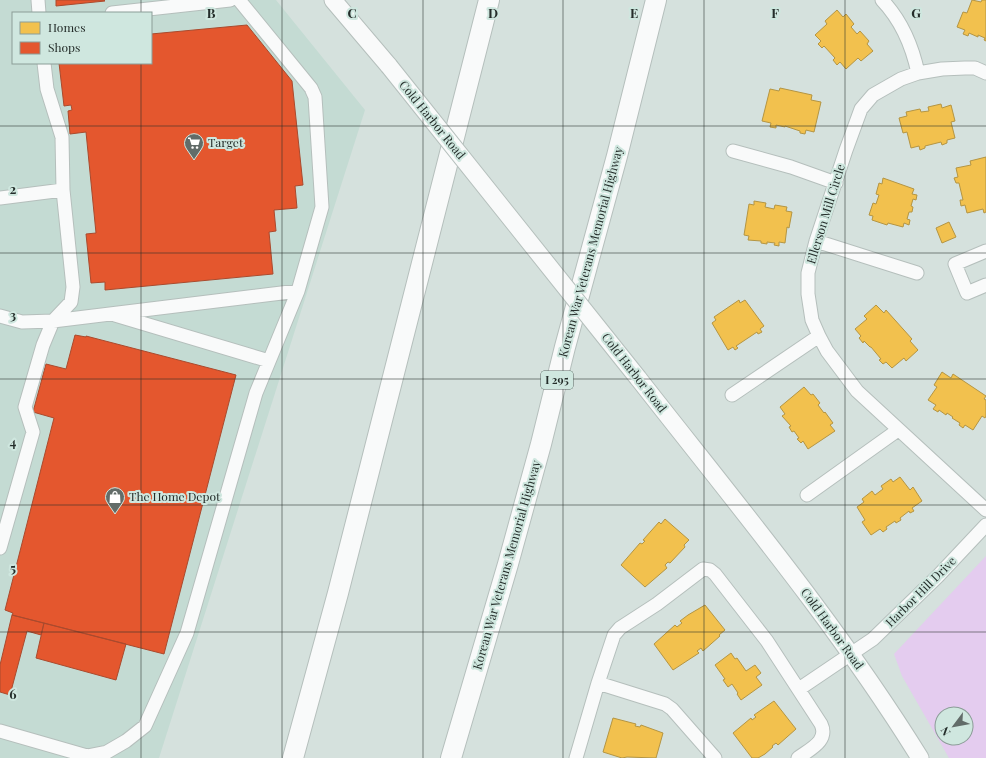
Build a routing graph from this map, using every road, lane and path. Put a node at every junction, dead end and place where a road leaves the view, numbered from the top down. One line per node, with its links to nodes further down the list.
1 (38, 0): 8 (street)
2 (230, 0): 9 (street)
3 (239, 0): 21 (street)
4 (333, 0): 33 (main road, Cold Harbor Road, bridge)
5 (489, 0): 37 (highway)
6 (656, 0): 38 (highway, Korean War Veterans Memorial Highway / I 295)
7 (882, 0): 11 (street)
8 (39, 12)
9 (121, 12)
10 (44, 64): 15 (street)
11 (918, 73): 12 (street, Ellerson Mill Circle); 14 (street, Ellerson Mill Circle)
12 (986, 73)
13 (733, 151): 14 (street)
14 (836, 183): 17 (street, Ellerson Mill Circle)
15 (62, 190): 16 (street); 24 (street)
16 (0, 198)
17 (816, 241): 19 (street); 25 (street, Ellerson Mill Circle)
18 (986, 251): 20 (street)
19 (917, 273)
20 (986, 285)
21 (298, 291): 22 (street); 26 (street)
22 (110, 314): 24 (street); 26 (street)
23 (0, 316): 24 (street)
24 (53, 321): 32 (street)
25 (819, 336): 27 (street); 28 (street, Ellerson Mill Circle)
26 (269, 362): 36 (street)
27 (732, 395)
28 (898, 430): 29 (street); 30 (street, Ellerson Mill Circle)
29 (807, 495)
30 (986, 510)
31 (986, 525): 33 (street, Harbor Hill Drive)
32 (0, 548)
33 (851, 654): 35 (street, Harbor Hill Drive); 42 (main road, Cold Harbor Road)
34 (598, 683): 35 (street); 39 (street); 40 (street)
35 (799, 689): 41 (street)
36 (0, 731)
37 (293, 758)
38 (451, 758)
39 (576, 758)
40 (715, 758)
41 (798, 758)
42 (920, 758)

